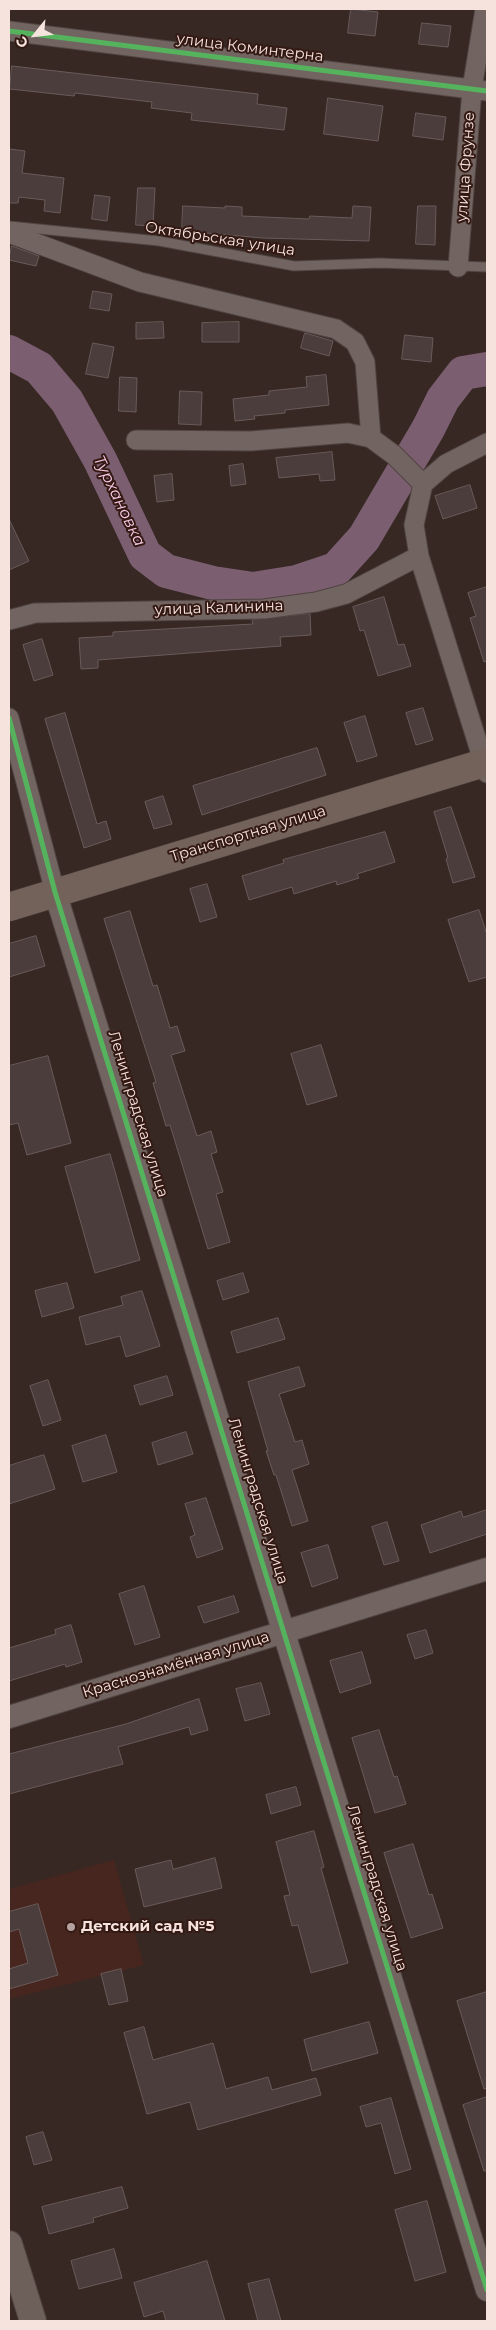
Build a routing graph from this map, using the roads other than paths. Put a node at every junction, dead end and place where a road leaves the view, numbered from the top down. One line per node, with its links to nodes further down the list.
1 (485, 9): 3 (street, улица Фрунзе)
2 (9, 31): 3 (street, улица Коминтерна)
3 (480, 90): 6 (street, улица Фрунзе)
4 (9, 226): 6 (lane, Октябрьская улица)
5 (9, 233): 8 (street)
6 (458, 267): 7 (lane, Октябрьская улица)
7 (487, 267)
8 (371, 438): 9 (street); 11 (street)
9 (136, 440)
10 (487, 443): 11 (street)
11 (423, 484): 12 (street)
12 (419, 556): 13 (street, улица Калинина); 15 (street)
13 (9, 620)
14 (9, 718): 16 (street, Ленинградская улица)
15 (486, 766): 16 (main road, Транспортная улица)
16 (55, 892): 17 (main road, Транспортная улица); 19 (street, Ленинградская улица)
17 (9, 907)
18 (487, 1569): 19 (street, Краснознамённая улица)
19 (285, 1631): 20 (street, Краснознамённая улица); 22 (street, Ленинградская улица)
20 (9, 1718)
21 (9, 2244): 23 (main road)
22 (487, 2290)
23 (33, 2321)

